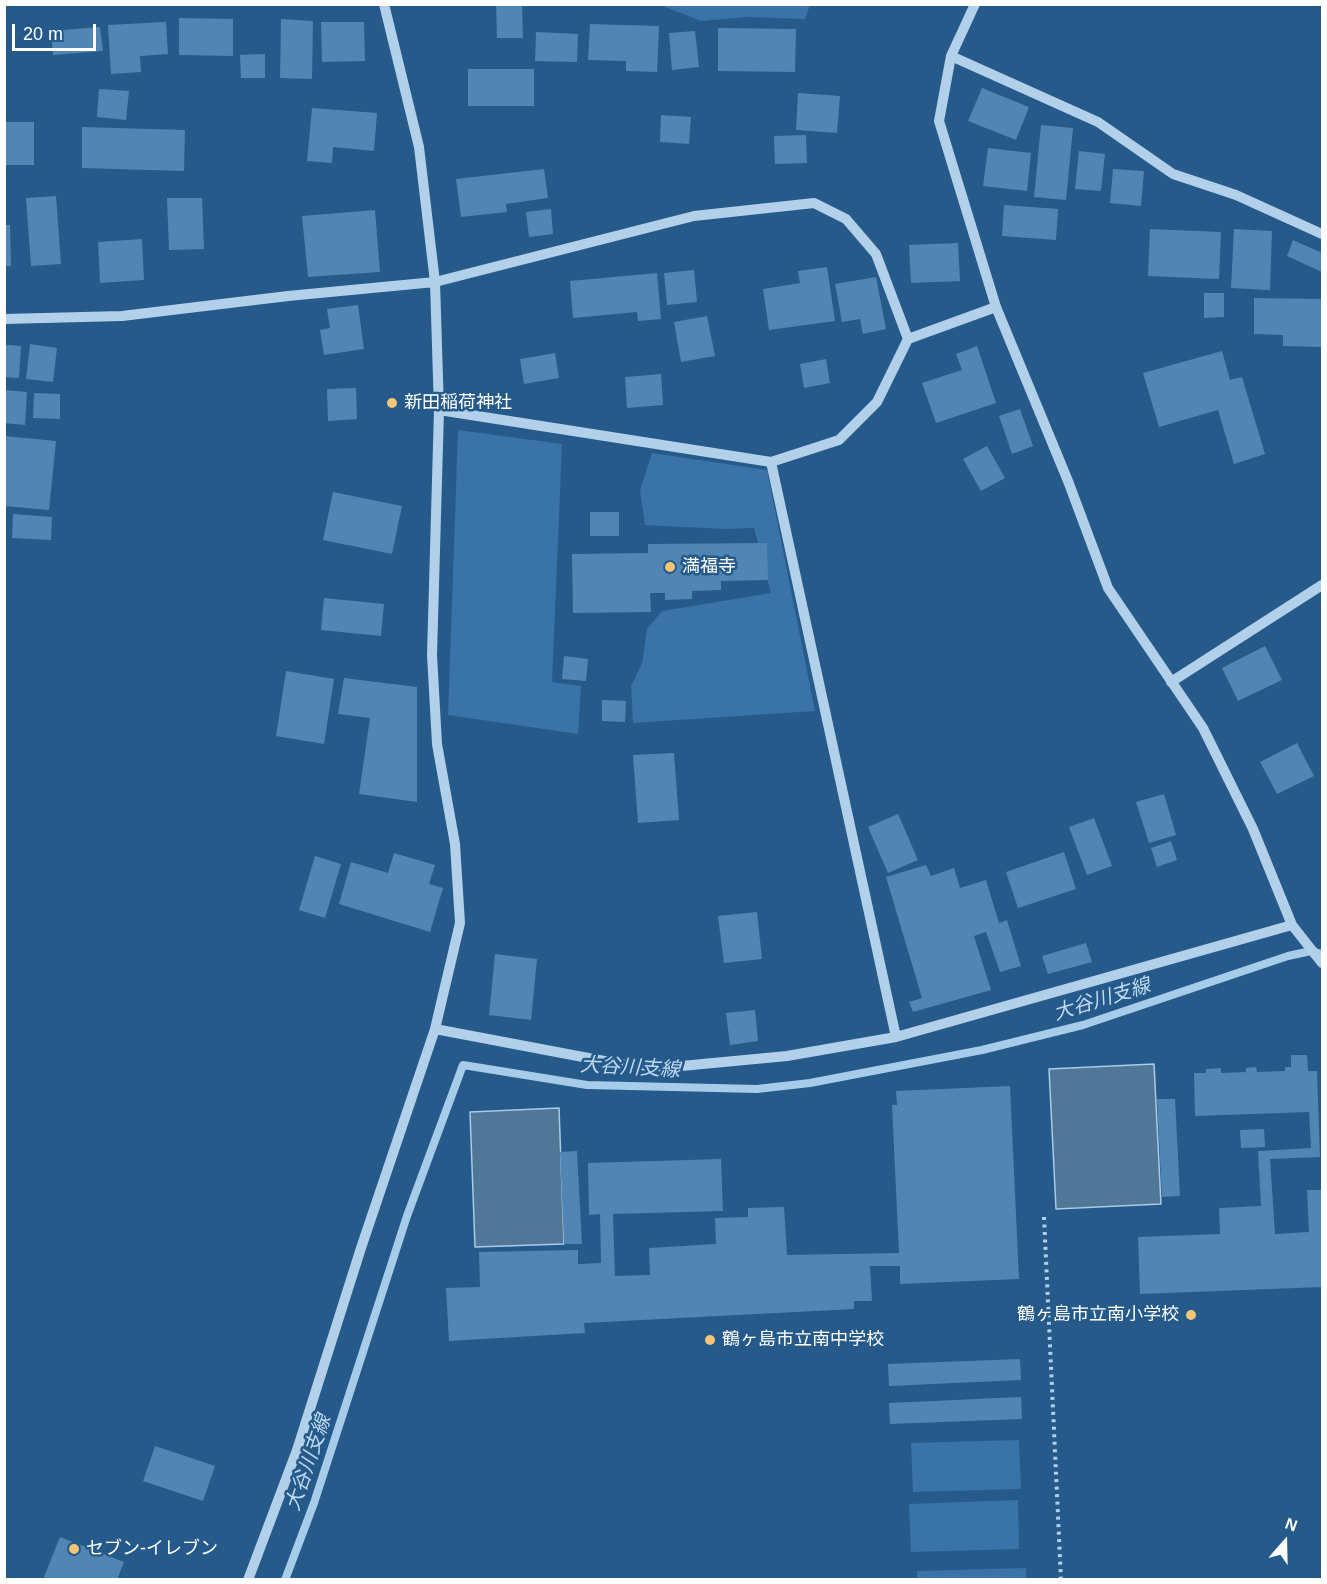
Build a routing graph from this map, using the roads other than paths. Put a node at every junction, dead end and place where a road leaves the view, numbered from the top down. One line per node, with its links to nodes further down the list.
1 (384, 4): 5 (street)
2 (975, 4): 3 (street)
3 (951, 56): 4 (street); 6 (street)
4 (1323, 234)
5 (435, 282): 7 (street); 8 (street); 9 (street)
6 (996, 307): 8 (street); 12 (street)
7 (4, 319)
8 (908, 339): 10 (street)
9 (439, 410): 10 (street); 15 (street)
10 (771, 462): 16 (street)
11 (1323, 585): 12 (street)
12 (1171, 682): 13 (street)
13 (1292, 925): 14 (street); 16 (street)
14 (1323, 963)
15 (435, 1029): 16 (street); 17 (street)
16 (896, 1037)
17 (248, 1580)

